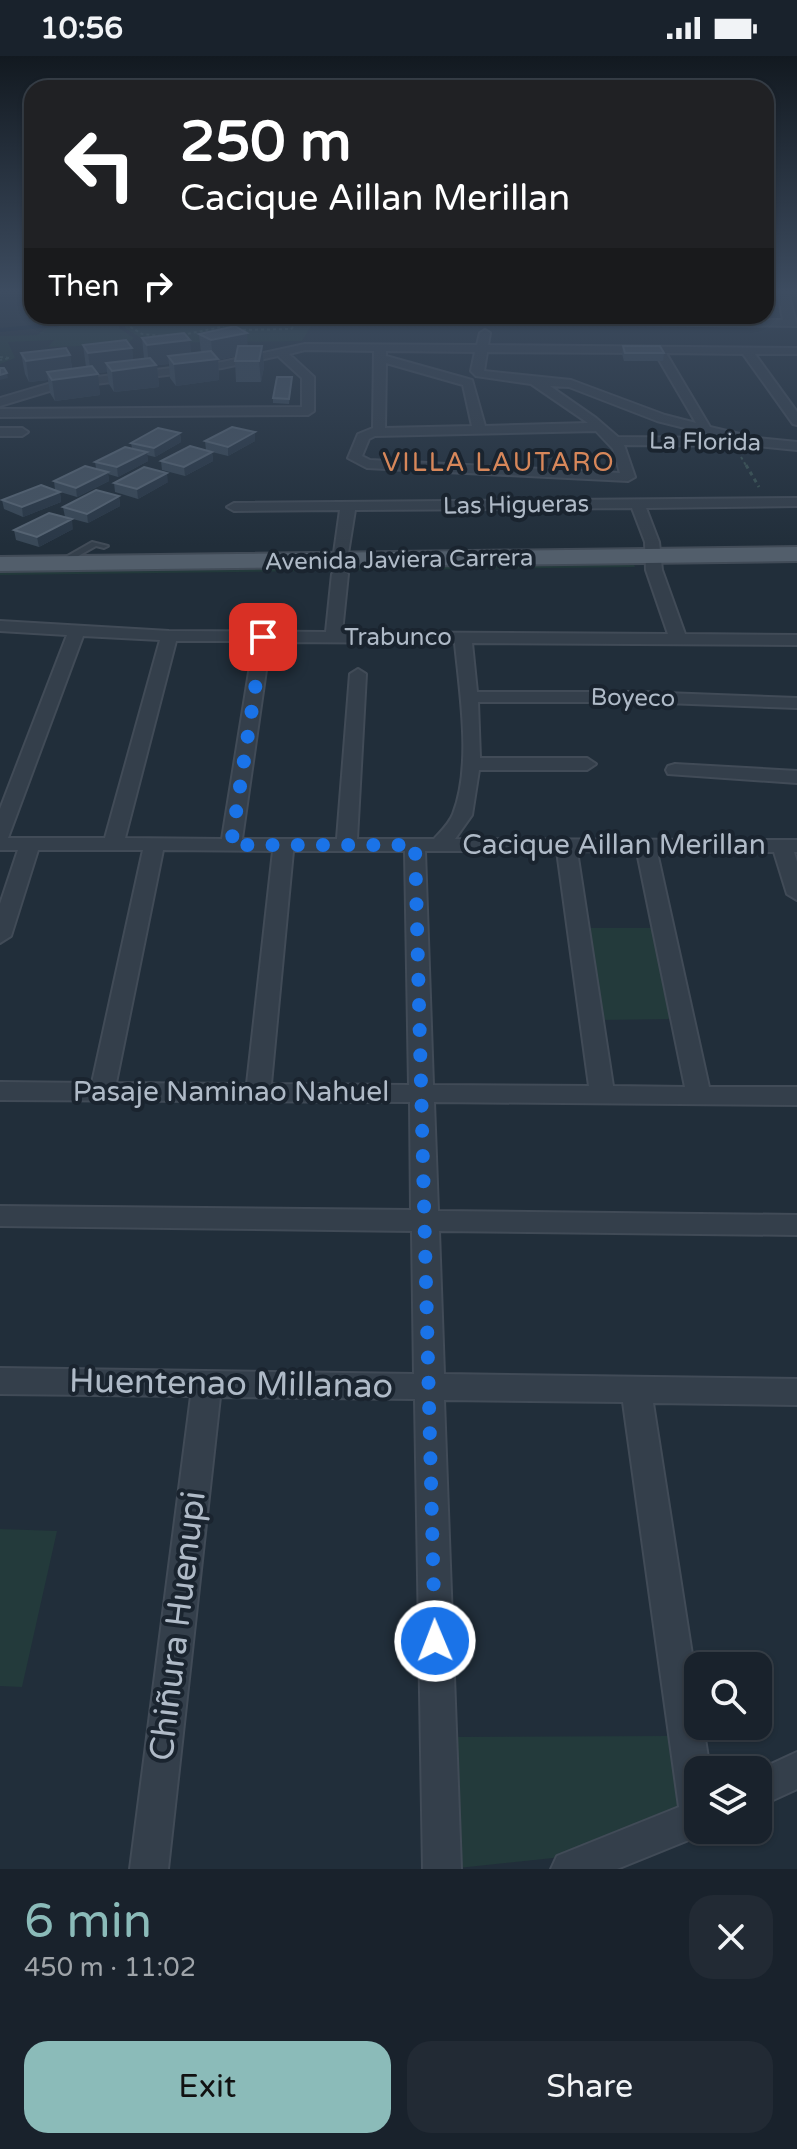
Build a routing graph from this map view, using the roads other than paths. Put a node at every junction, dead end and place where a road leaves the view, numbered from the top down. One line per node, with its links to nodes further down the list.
1 (130, 377): 10 (street)
2 (308, 377): 12 (street)
3 (379, 377): 19 (street)
4 (450, 377): 15 (street)
5 (501, 377): 8 (street)
6 (674, 377): 16 (street)
7 (765, 377): 13 (street)
8 (535, 382): 14 (street); 16 (street)
9 (0, 390): 10 (street)
10 (16, 395): 11 (street)
11 (0, 402)
12 (0, 413)
13 (797, 421)
14 (597, 427): 15 (street); 20 (street)
15 (479, 428): 19 (street)
16 (706, 430): 21 (street)
17 (0, 432): 18 (street)
18 (22, 432)
19 (379, 432): 20 (street)
20 (613, 441): 21 (street, La Florida)
21 (757, 442): 22 (street, La Florida)
22 (797, 446)
23 (797, 502): 24 (street, Las Higueras)
24 (638, 504): 26 (street, Las Higueras); 28 (street)
25 (234, 507): 26 (street, Las Higueras)
26 (348, 507): 30 (street)
27 (797, 554): 28 (main road, Avenida Javiera Carrera)
28 (654, 563): 30 (main road, Avenida Javiera Carrera); 31 (main road, Avenida Javiera Carrera); 39 (street)
29 (0, 564): 30 (main road, Avenida Javiera Carrera)
30 (340, 567): 32 (main road, Avenida Javiera Carrera); 38 (street)
31 (797, 568)
32 (0, 578)
33 (0, 626): 34 (street, Trabunco)
34 (77, 630): 35 (street, Trabunco); 48 (street)
35 (169, 636): 36 (street, Trabunco); 51 (street)
36 (263, 637): 38 (street, Trabunco); 53 (street)
37 (463, 637): 38 (street, Trabunco); 39 (street, Trabunco); 42 (street)
38 (333, 638)
39 (678, 639): 40 (street, Trabunco)
40 (797, 640)
41 (358, 674): 55 (street)
42 (469, 697): 43 (street, Boyeco); 44 (street)
43 (797, 703)
44 (469, 764): 45 (street); 56 (street)
45 (587, 764)
46 (675, 770): 47 (street)
47 (797, 777)
48 (0, 835)
49 (0, 844): 50 (street, Cacique Aillan Merillan)
50 (30, 844): 51 (street, Cacique Aillan Merillan); 61 (street)
51 (113, 845): 52 (street, Cacique Aillan Merillan)
52 (154, 845): 53 (street, Cacique Aillan Merillan); 63 (street)
53 (231, 845): 54 (street, Cacique Aillan Merillan)
54 (284, 845): 55 (street, Cacique Aillan Merillan); 64 (street)
55 (347, 845): 56 (street, Cacique Aillan Merillan)
56 (428, 845): 57 (street, Cacique Aillan Merillan); 65 (street)
57 (566, 845): 58 (street, Cacique Aillan Merillan); 66 (street)
58 (646, 845): 59 (street, Cacique Aillan Merillan); 67 (street)
59 (789, 846): 60 (street)
60 (797, 894)
61 (0, 936)
62 (0, 1091): 63 (street, Pasaje Naminao Nahuel)
63 (102, 1092): 64 (street, Pasaje Naminao Nahuel)
64 (258, 1093): 65 (street, Pasaje Naminao Nahuel)
65 (421, 1094): 66 (street, Pasaje Naminao Nahuel); 70 (street)
66 (602, 1095): 67 (street, Pasaje Naminao Nahuel)
67 (699, 1095): 68 (street, Pasaje Naminao Nahuel)
68 (797, 1096)
69 (0, 1216): 70 (street)
70 (425, 1221): 71 (street); 74 (street)
71 (797, 1225)
72 (0, 1381): 73 (street, Huentenao Millanao)
73 (207, 1384): 74 (street, Huentenao Millanao); 81 (street, Chiñura Huenupi)
74 (429, 1387): 75 (street, Huentenao Millanao); 82 (street)
75 (636, 1390): 76 (street, Huentenao Millanao); 77 (street)
76 (797, 1392)
77 (690, 1756)
78 (797, 1770): 79 (street)
79 (772, 1782)
80 (684, 1824): 83 (street)
81 (149, 1869)
82 (442, 1869)
83 (570, 1869)

